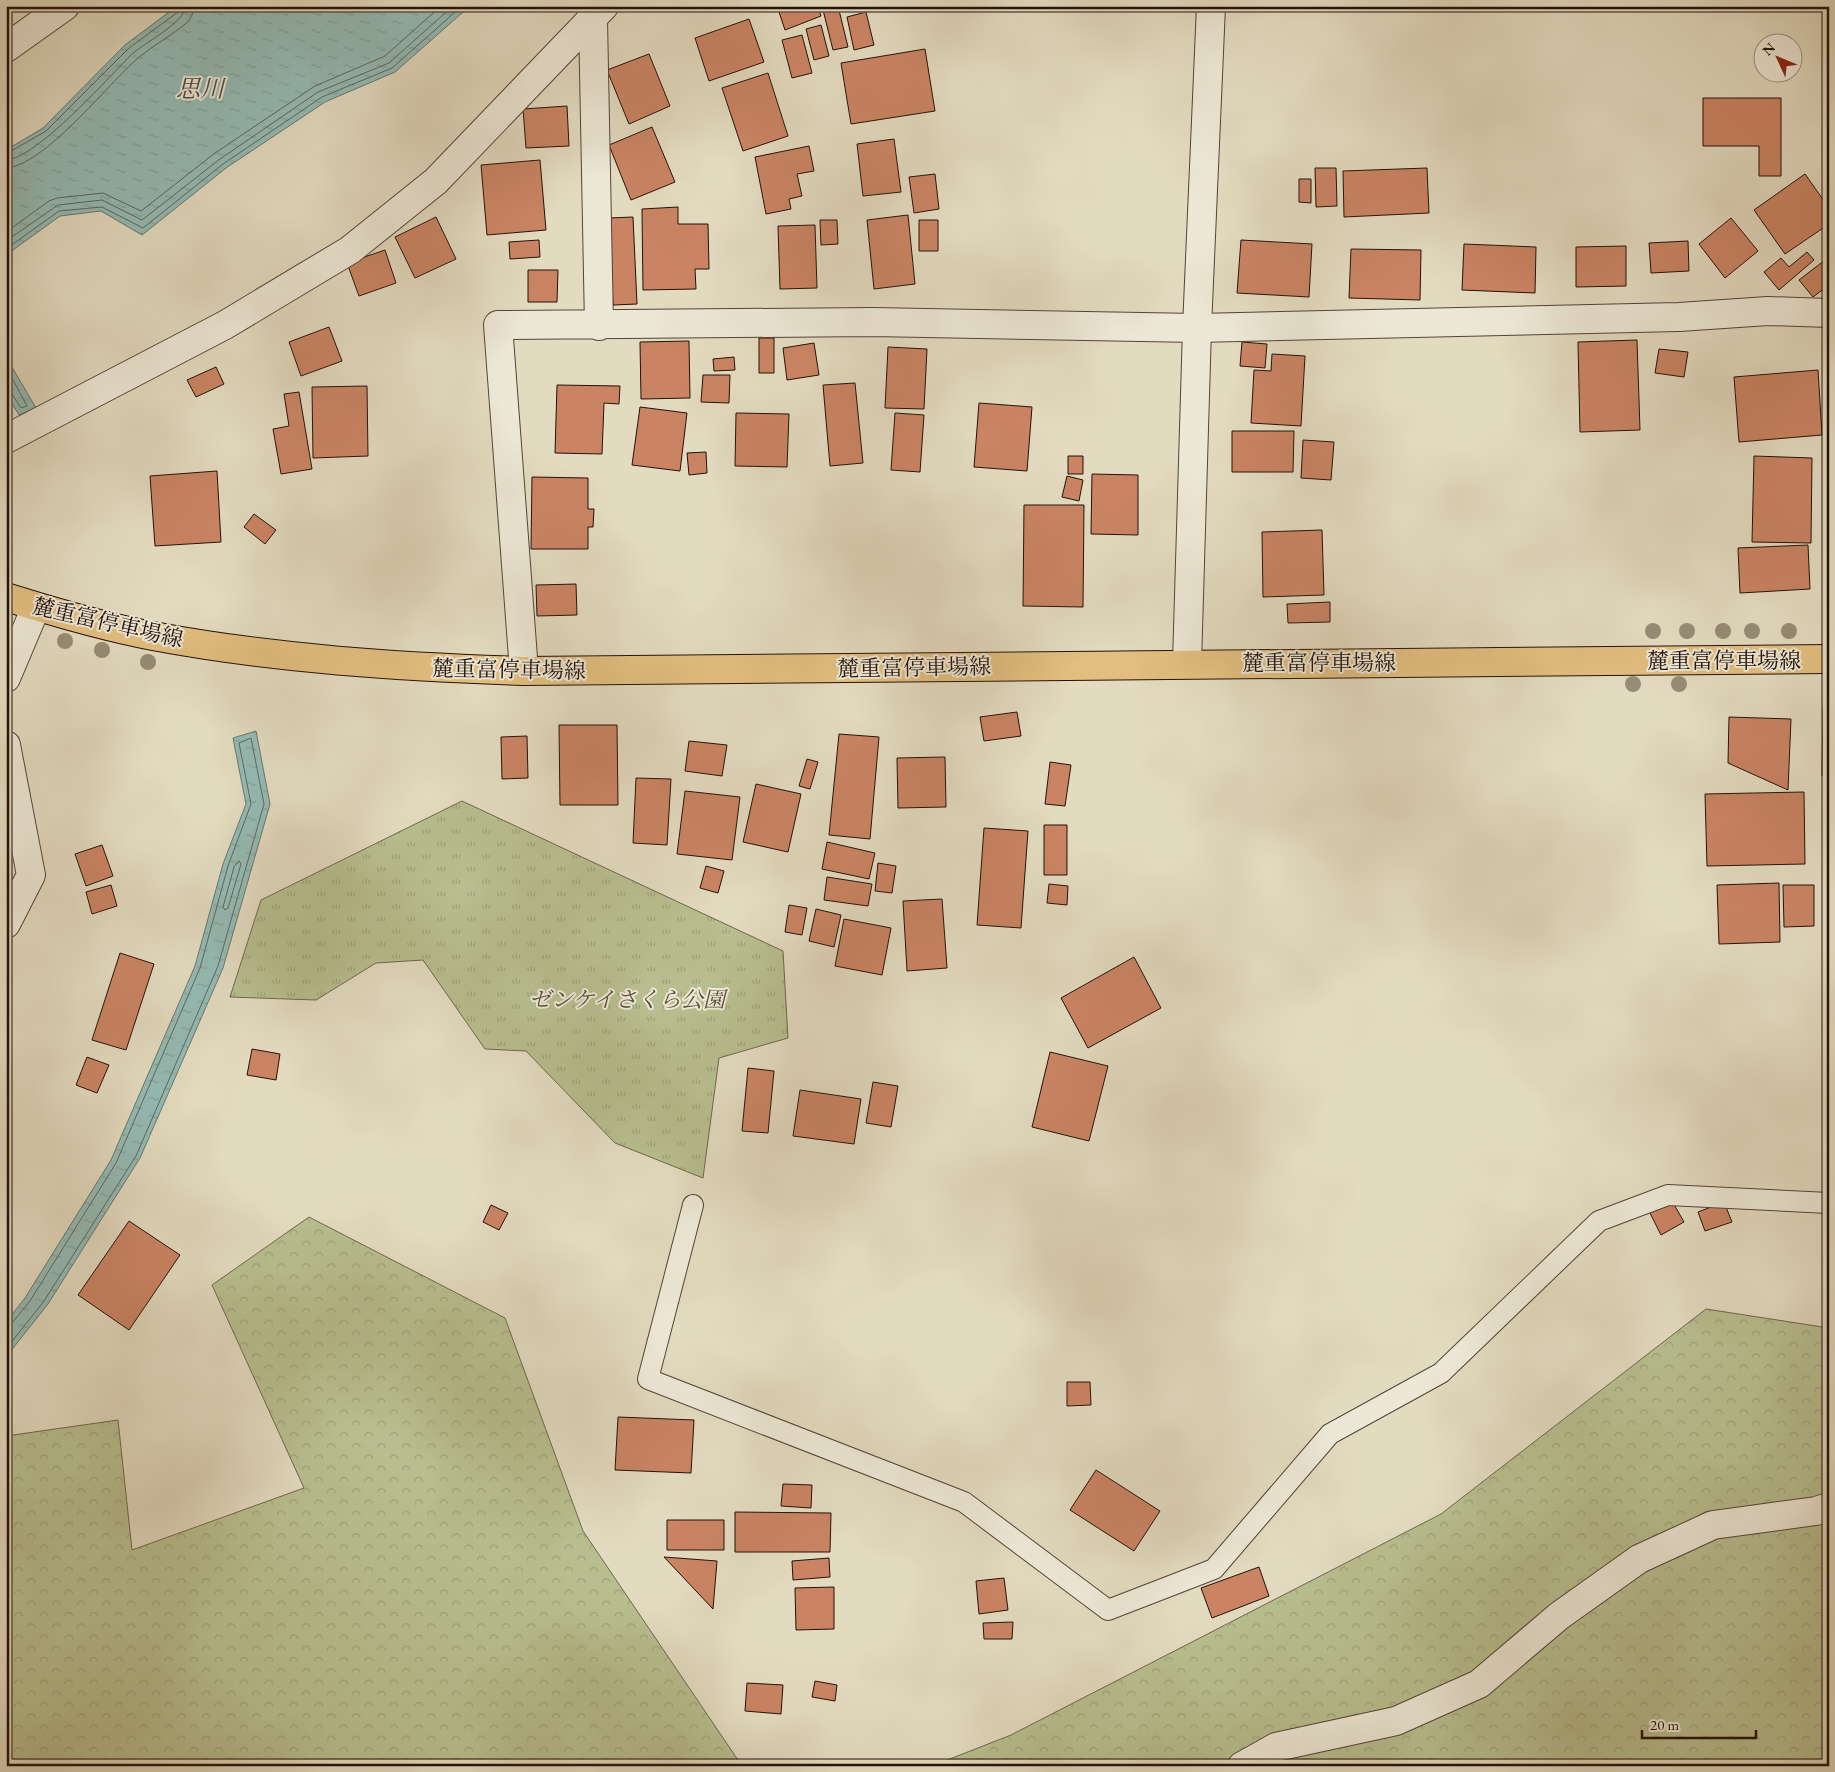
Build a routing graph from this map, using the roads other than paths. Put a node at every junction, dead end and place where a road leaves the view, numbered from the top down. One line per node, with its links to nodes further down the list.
1 (65, 6): 4 (street)
2 (1211, 6): 7 (street)
3 (599, 13): 6 (street); 8 (street)
4 (6, 48)
5 (1829, 313): 7 (street)
6 (599, 326): 7 (street); 13 (street)
7 (1197, 328): 12 (street)
8 (6, 440)
9 (6, 597): 10 (main road, 麓重富停車場線)
10 (36, 607): 13 (main road, 麓重富停車場線); 14 (street)
11 (1829, 659): 12 (main road, 麓重富停車場線)
12 (1187, 663): 13 (main road, 麓重富停車場線)
13 (524, 671)
14 (6, 678)
15 (6, 745): 16 (street)
16 (6, 924)
17 (1829, 1202): 18 (lane)
18 (693, 1205)
19 (1829, 1507): 20 (street)
20 (1242, 1766)

